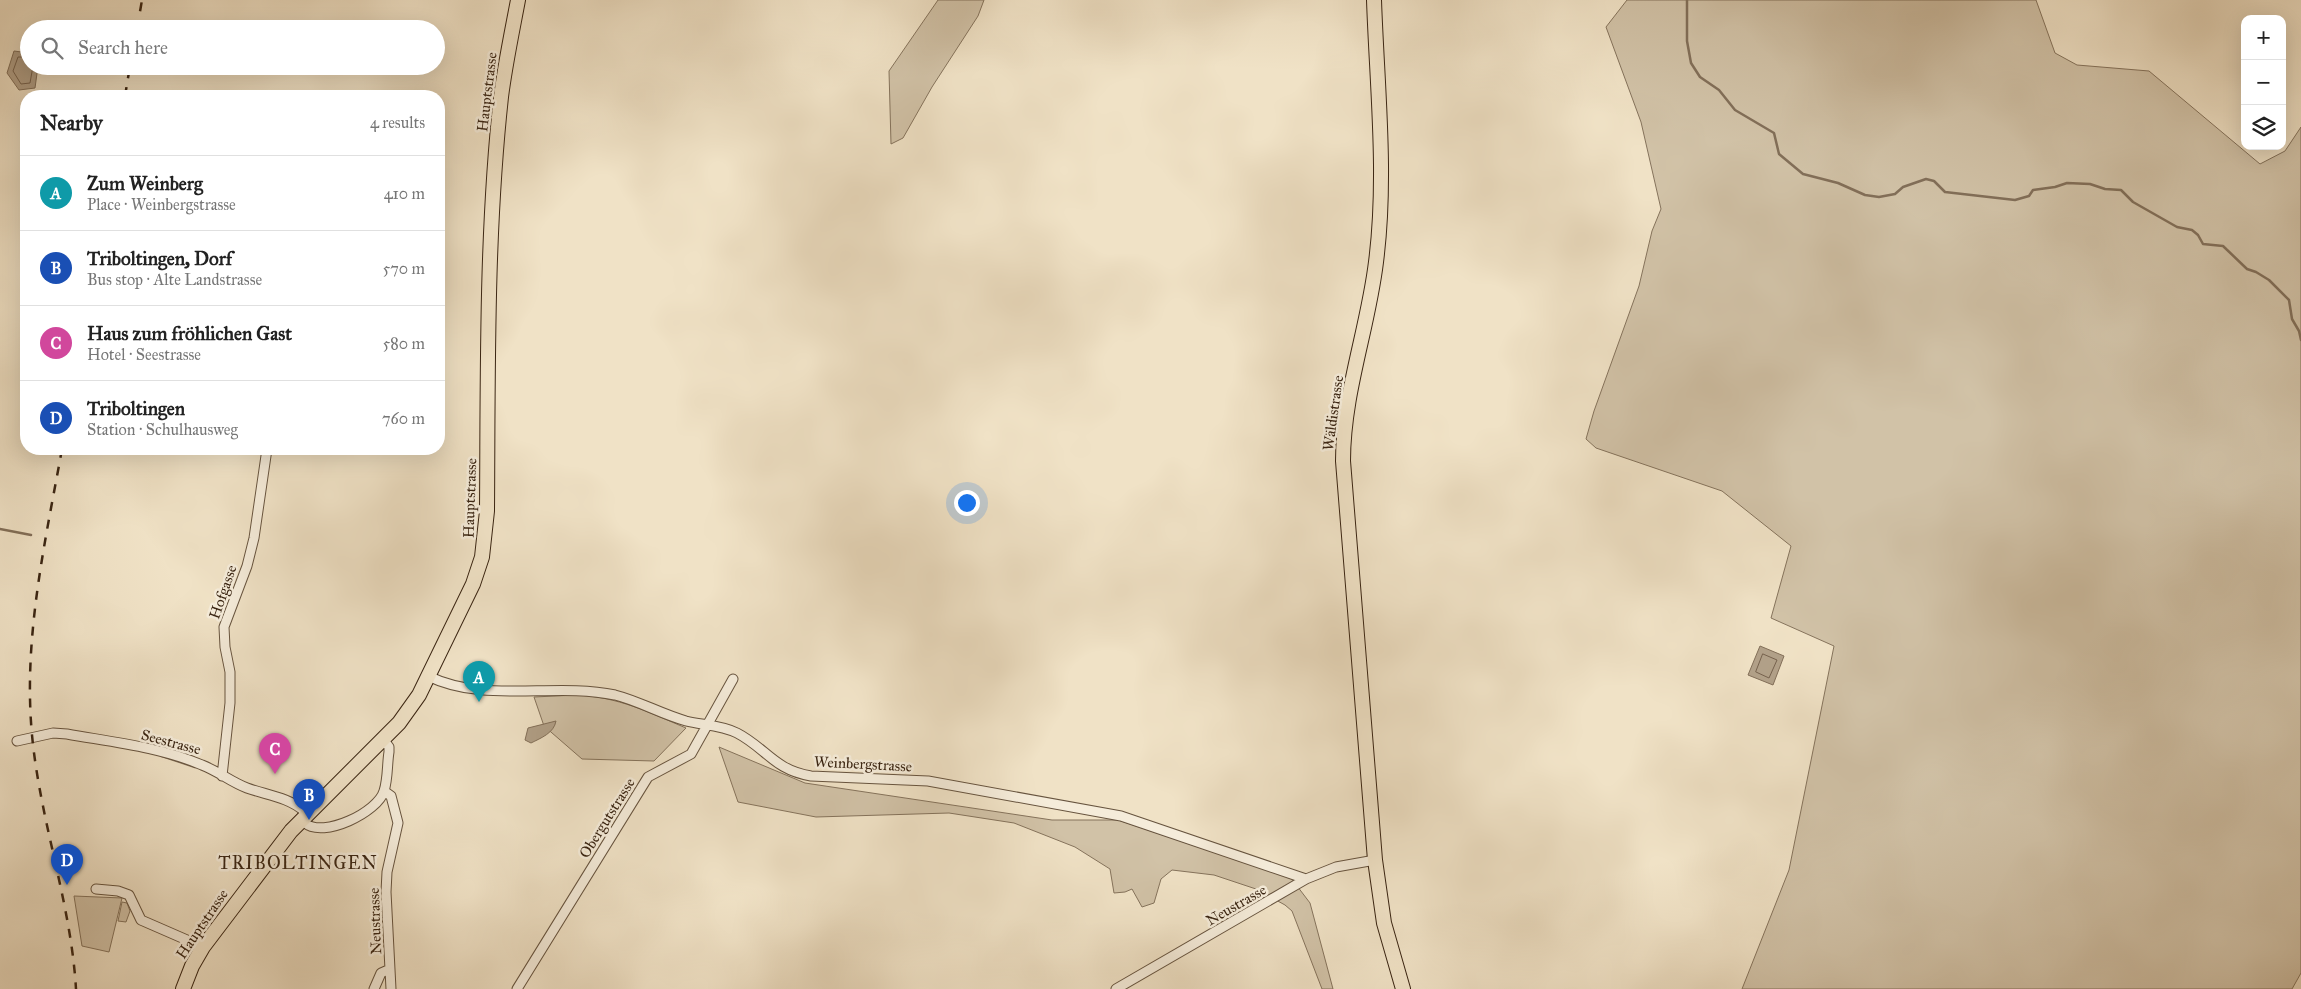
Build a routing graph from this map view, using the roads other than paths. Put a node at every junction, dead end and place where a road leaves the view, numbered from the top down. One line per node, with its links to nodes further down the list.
1 (518, 0): 4 (main road, Hauptstrasse)
2 (1374, 0): 12 (main road, Wäldistrasse)
3 (266, 455): 9 (street, Hofgasse)
4 (428, 676): 6 (street, Weinbergstrasse); 7 (main road, Hauptstrasse)
5 (734, 679): 6 (street, Obergutstrasse)
6 (707, 725): 13 (street, Weinbergstrasse); 20 (street, Obergutstrasse)
7 (383, 738): 10 (street); 11 (main road, Hauptstrasse)
8 (17, 741): 9 (street, Seestrasse)
9 (222, 776): 11 (street, Seestrasse)
10 (384, 791): 11 (street); 16 (street, Neustrasse)
11 (304, 817): 15 (main road, Hauptstrasse)
12 (1375, 860): 13 (street, Neustrasse); 22 (main road, Wäldistrasse)
13 (1302, 882): 21 (street, Neustrasse)
14 (96, 889): 15 (street)
15 (203, 947): 17 (main road, Hauptstrasse)
16 (390, 969): 18 (street); 19 (street, Neustrasse)
17 (182, 989)
18 (374, 989)
19 (392, 989)
20 (517, 989)
21 (1116, 989)
22 (1403, 989)

